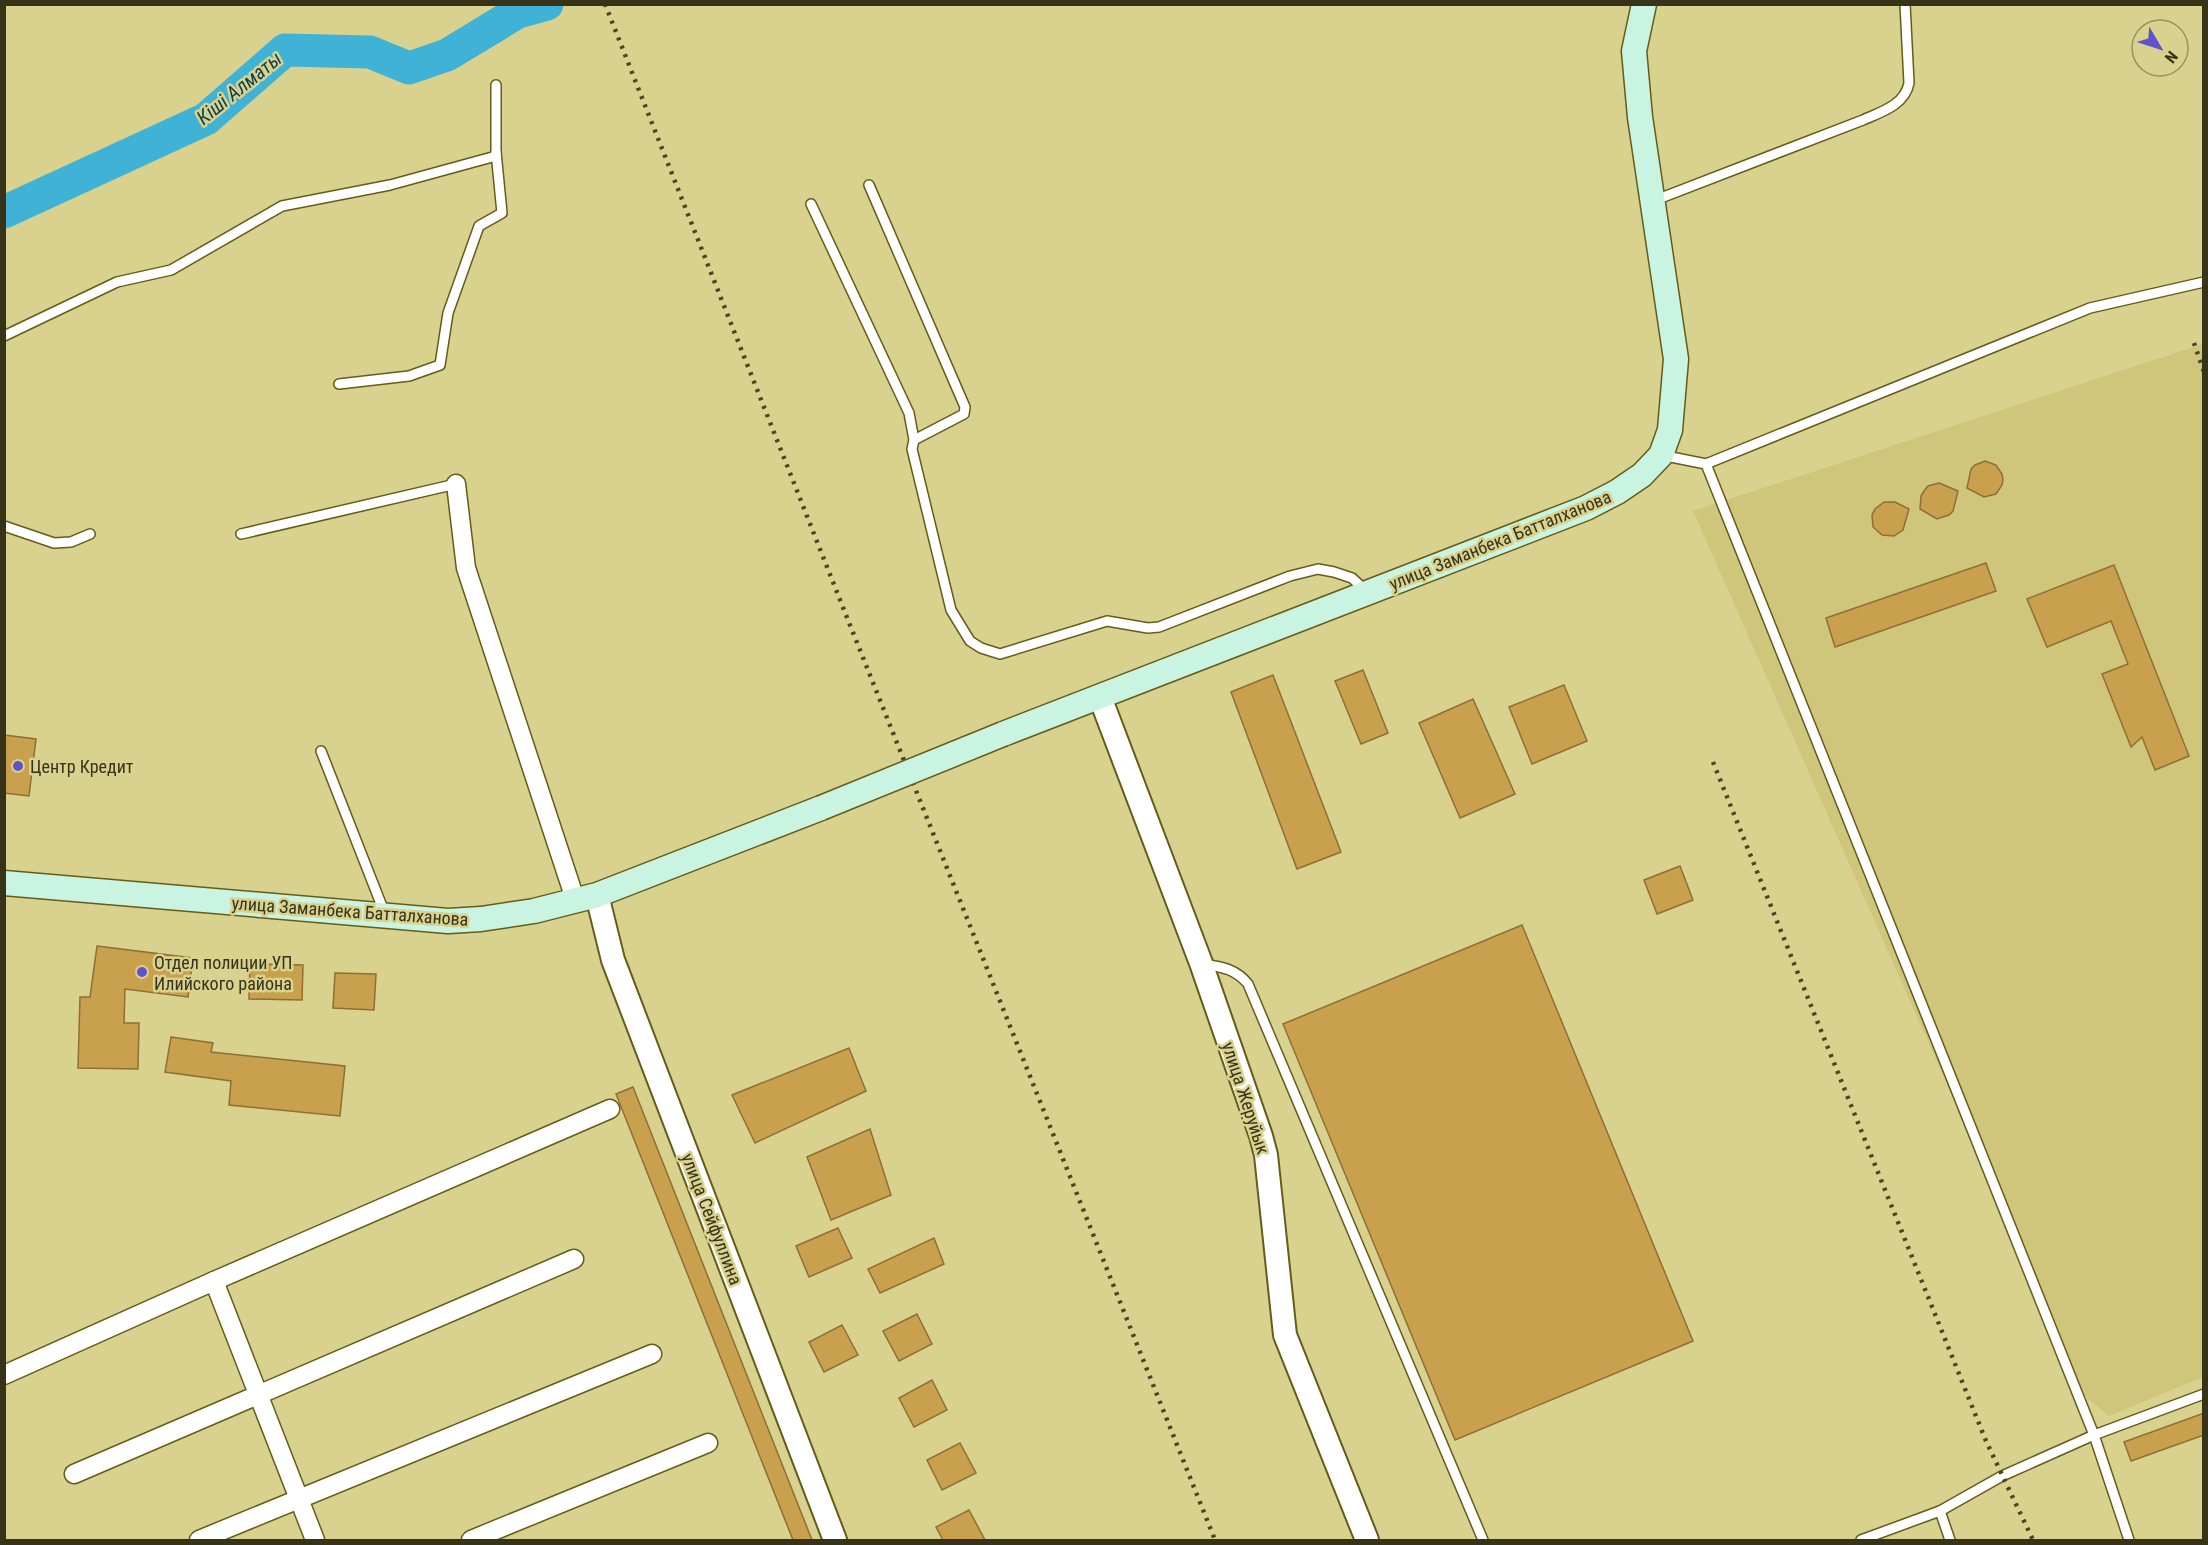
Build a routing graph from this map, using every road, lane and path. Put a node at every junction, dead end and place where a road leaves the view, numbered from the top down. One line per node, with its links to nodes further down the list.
1 (1644, 4): 6 (main road, улица Заманбека Батталханова)
2 (1905, 4): 6 (lane)
3 (496, 85): 4 (lane)
4 (496, 152): 9 (lane); 10 (lane)
5 (869, 185): 11 (lane)
6 (1653, 201): 12 (main road, улица Заманбека Батталханова)
7 (811, 204): 11 (lane)
8 (2204, 282): 13 (lane)
9 (4, 336)
10 (339, 384)
11 (914, 440): 18 (lane)
12 (1661, 456): 13 (lane); 18 (main road, улица Заманбека Батталханова)
13 (1706, 464): 32 (lane)
14 (456, 484): 17 (lane); 22 (street)
15 (4, 526): 16 (lane)
16 (90, 534)
17 (241, 534)
18 (1368, 593): 19 (main road, улица Заманбека Батталханова)
19 (1100, 697): 22 (main road, улица Заманбека Батталханова, bridge); 24 (street, улица Жеруйык)
20 (321, 751): 23 (lane)
21 (4, 883): 23 (main road, улица Заманбека Батталханова)
22 (586, 897): 23 (main road, улица Заманбека Батталханова); 40 (street, улица Сейфуллина)
23 (386, 916)
24 (1201, 963): 41 (street, улица Жеруйык); 42 (lane)
25 (610, 1109): 27 (street)
26 (574, 1259): 31 (street)
27 (213, 1281): 29 (street); 31 (street)
28 (652, 1354): 35 (street)
29 (4, 1375)
30 (2204, 1394): 32 (lane)
31 (258, 1395): 34 (street); 35 (street)
32 (2094, 1435): 36 (lane); 45 (lane)
33 (708, 1443): 39 (street)
34 (74, 1474)
35 (299, 1498): 37 (street); 38 (street)
36 (1940, 1511): 43 (lane); 44 (lane)
37 (199, 1540)
38 (315, 1540)
39 (471, 1540)
40 (835, 1540)
41 (1367, 1540)
42 (1483, 1540)
43 (1861, 1540)
44 (1950, 1540)
45 (2129, 1540)

